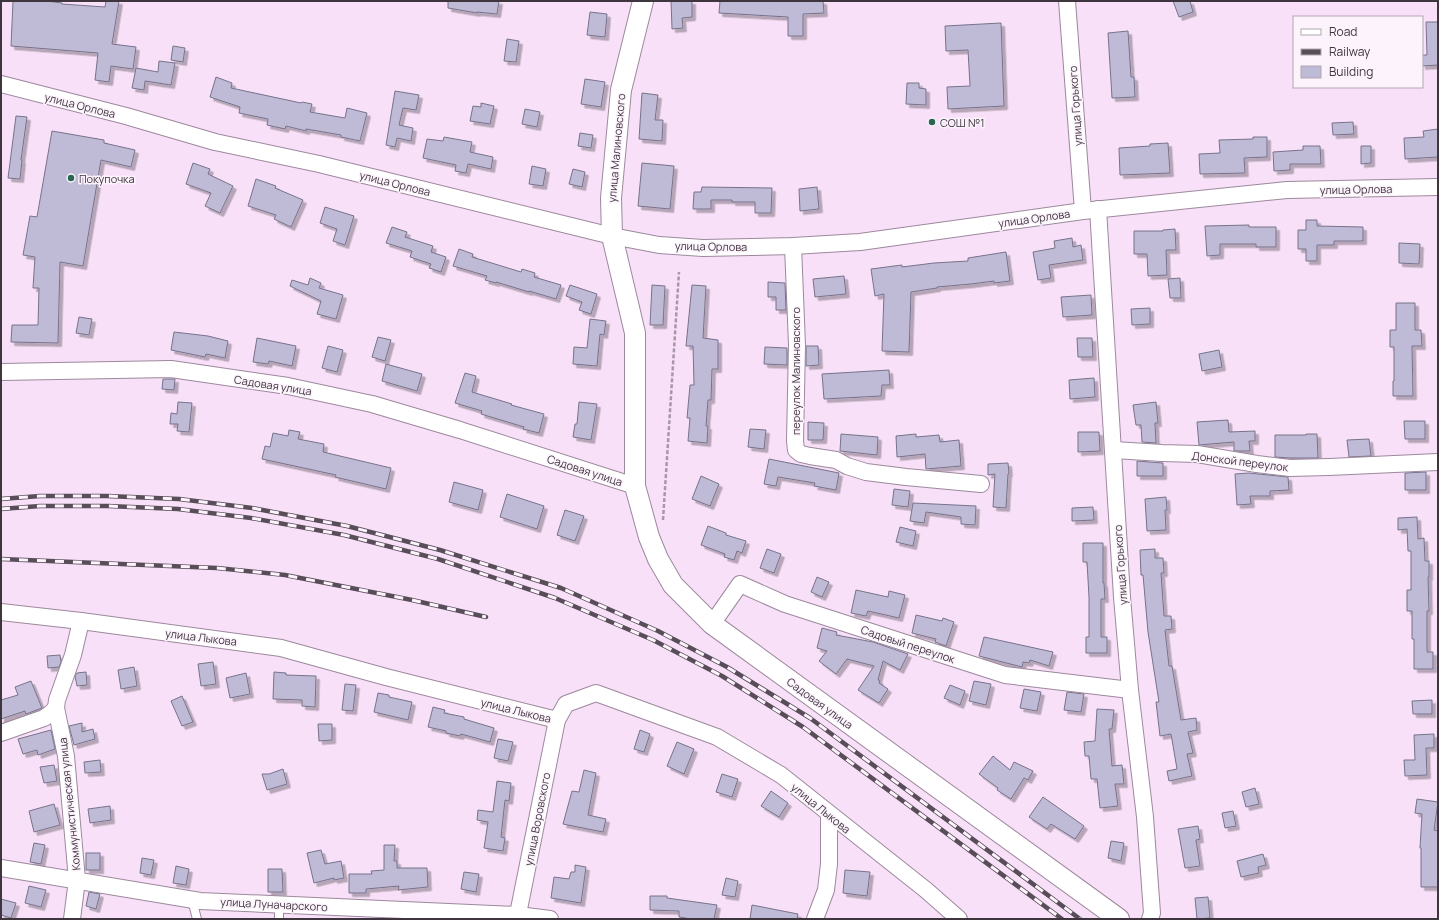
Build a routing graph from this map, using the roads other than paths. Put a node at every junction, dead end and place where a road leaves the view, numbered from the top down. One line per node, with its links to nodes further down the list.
1 (643, 1): 6 (street, улица Малиновского)
2 (1067, 1): 5 (street, улица Горького)
3 (1, 84): 6 (street, улица Орлова)
4 (1438, 187): 5 (street, улица Орлова)
5 (1090, 210): 7 (street, улица Орлова); 9 (street, улица Горького)
6 (612, 236): 7 (street, улица Орлова); 12 (street, улица Малиновского)
7 (793, 246): 11 (street, переулок Малиновского)
8 (1, 372): 12 (street, Садовая улица)
9 (1114, 450): 10 (street, Донской переулок); 16 (street, улица Горького)
10 (1438, 462)
11 (981, 484)
12 (635, 486): 15 (street, Садовая улица)
13 (1, 612): 14 (street, улица Лыкова)
14 (80, 621): 17 (street, Коммунистическая улица); 18 (street, улица Лыкова)
15 (712, 624): 16 (street, Садовый переулок); 31 (street, Садовая улица)
16 (1130, 690): 32 (street, улица Горького)
17 (56, 708): 19 (street); 22 (street, Коммунистическая улица)
18 (557, 720): 20 (street, улица Лыкова); 25 (street, улица Воровского)
19 (1, 733)
20 (829, 814): 29 (street); 30 (street, улица Лыкова)
21 (1, 868): 22 (street, улица Луначарского)
22 (77, 880): 23 (street, улица Луначарского); 26 (street, Коммунистическая улица)
23 (192, 900): 24 (street, улица Луначарского); 27 (lane)
24 (279, 912): 25 (street, улица Луначарского)
25 (517, 917): 28 (street, улица Луначарского)
26 (72, 919)
27 (197, 919)
28 (550, 919)
29 (815, 919)
30 (959, 919)
31 (1118, 919)
32 (1150, 919)

